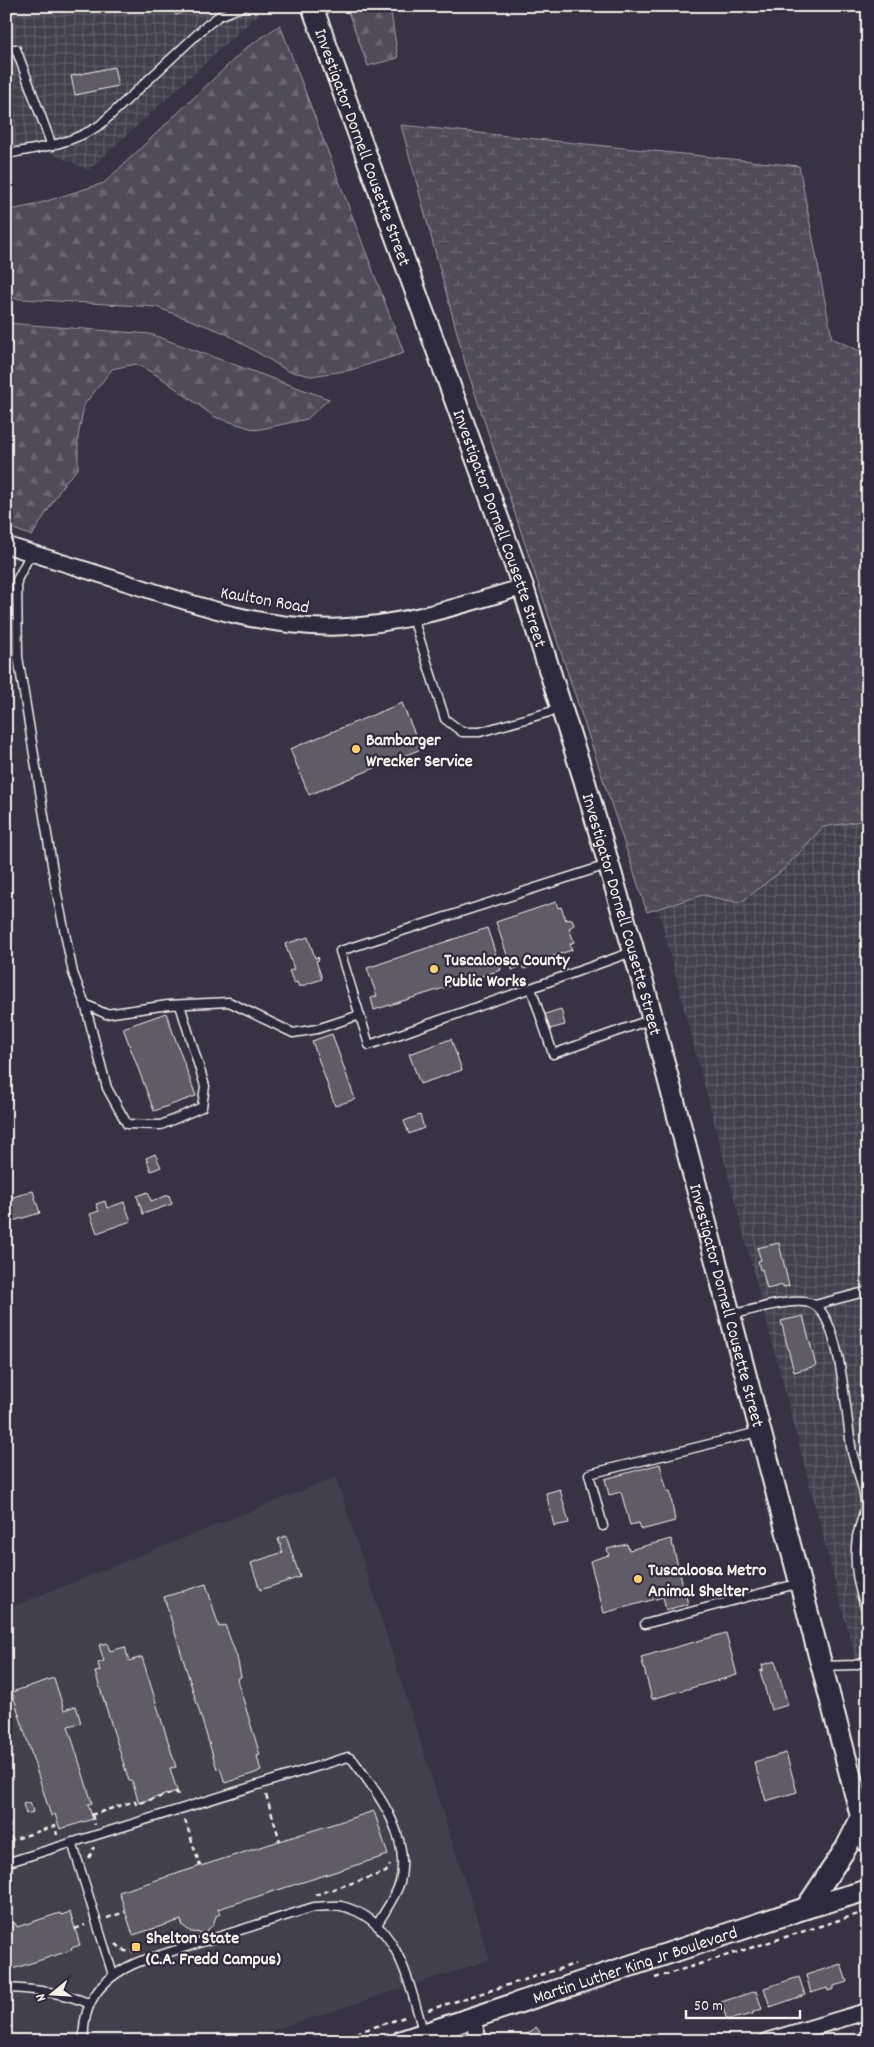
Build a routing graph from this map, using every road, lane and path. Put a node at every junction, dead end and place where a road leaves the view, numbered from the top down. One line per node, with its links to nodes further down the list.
1 (244, 6): 4 (lane)
2 (312, 6): 8 (main road, Investigator Dornell Cousette Street)
3 (16, 49): 4 (lane)
4 (52, 146): 5 (lane)
5 (6, 154)
6 (6, 545): 7 (street, Kaulton Road)
7 (31, 552): 9 (street, Kaulton Road); 14 (lane)
8 (523, 587): 9 (street, Kaulton Road); 10 (main road, Investigator Dornell Cousette Street)
9 (413, 618): 10 (lane)
10 (562, 708): 11 (main road, Investigator Dornell Cousette Street)
11 (609, 865): 12 (main road, Investigator Dornell Cousette Street); 16 (lane)
12 (634, 951): 13 (lane); 17 (main road, Investigator Dornell Cousette Street)
13 (531, 988): 16 (lane); 17 (lane)
14 (86, 1004): 15 (lane); 15 (lane)
15 (180, 1005): 16 (lane)
16 (360, 1015)
17 (653, 1019): 20 (main road, Investigator Dornell Cousette Street)
18 (868, 1291): 19 (lane)
19 (816, 1305): 20 (lane); 24 (lane)
20 (731, 1315): 21 (main road, Investigator Dornell Cousette Street)
21 (760, 1431): 22 (lane); 23 (main road, Investigator Dornell Cousette Street)
22 (603, 1526)
23 (800, 1583): 25 (lane); 27 (main road, Investigator Dornell Cousette Street)
24 (868, 1615)
25 (645, 1624)
26 (868, 1661): 27 (lane)
27 (822, 1666): 31 (main road, Investigator Dornell Cousette Street)
28 (265, 1792): 34 (path)
29 (92, 1815): 30 (path)
30 (86, 1828)
31 (865, 1831): 42 (main road)
32 (6, 1832): 33 (path)
33 (58, 1837)
34 (280, 1840)
35 (72, 1842): 38 (lane); 45 (lane); 49 (lane)
36 (100, 1844): 39 (path)
37 (392, 1861): 41 (path)
38 (6, 1863)
39 (90, 1863)
40 (868, 1890): 42 (main road, Martin Luther King Jr Boulevard)
41 (312, 1896)
42 (806, 1908): 54 (main road, Martin Luther King Jr Boulevard)
43 (105, 1909): 46 (path)
44 (868, 1911): 50 (path)
45 (378, 1923): 49 (lane); 55 (lane)
46 (110, 1926)
47 (115, 1942): 48 (path)
48 (134, 1952)
49 (112, 1974): 52 (lane)
50 (648, 1980)
51 (6, 1988): 52 (lane)
52 (88, 2003): 56 (lane)
53 (868, 2011): 59 (street)
54 (472, 2018): 55 (main road, Martin Luther King Jr Boulevard); 58 (street)
55 (424, 2034): 57 (main road, Martin Luther King Jr Boulevard)
56 (84, 2041)
57 (402, 2041)
58 (479, 2041)
59 (767, 2041)

